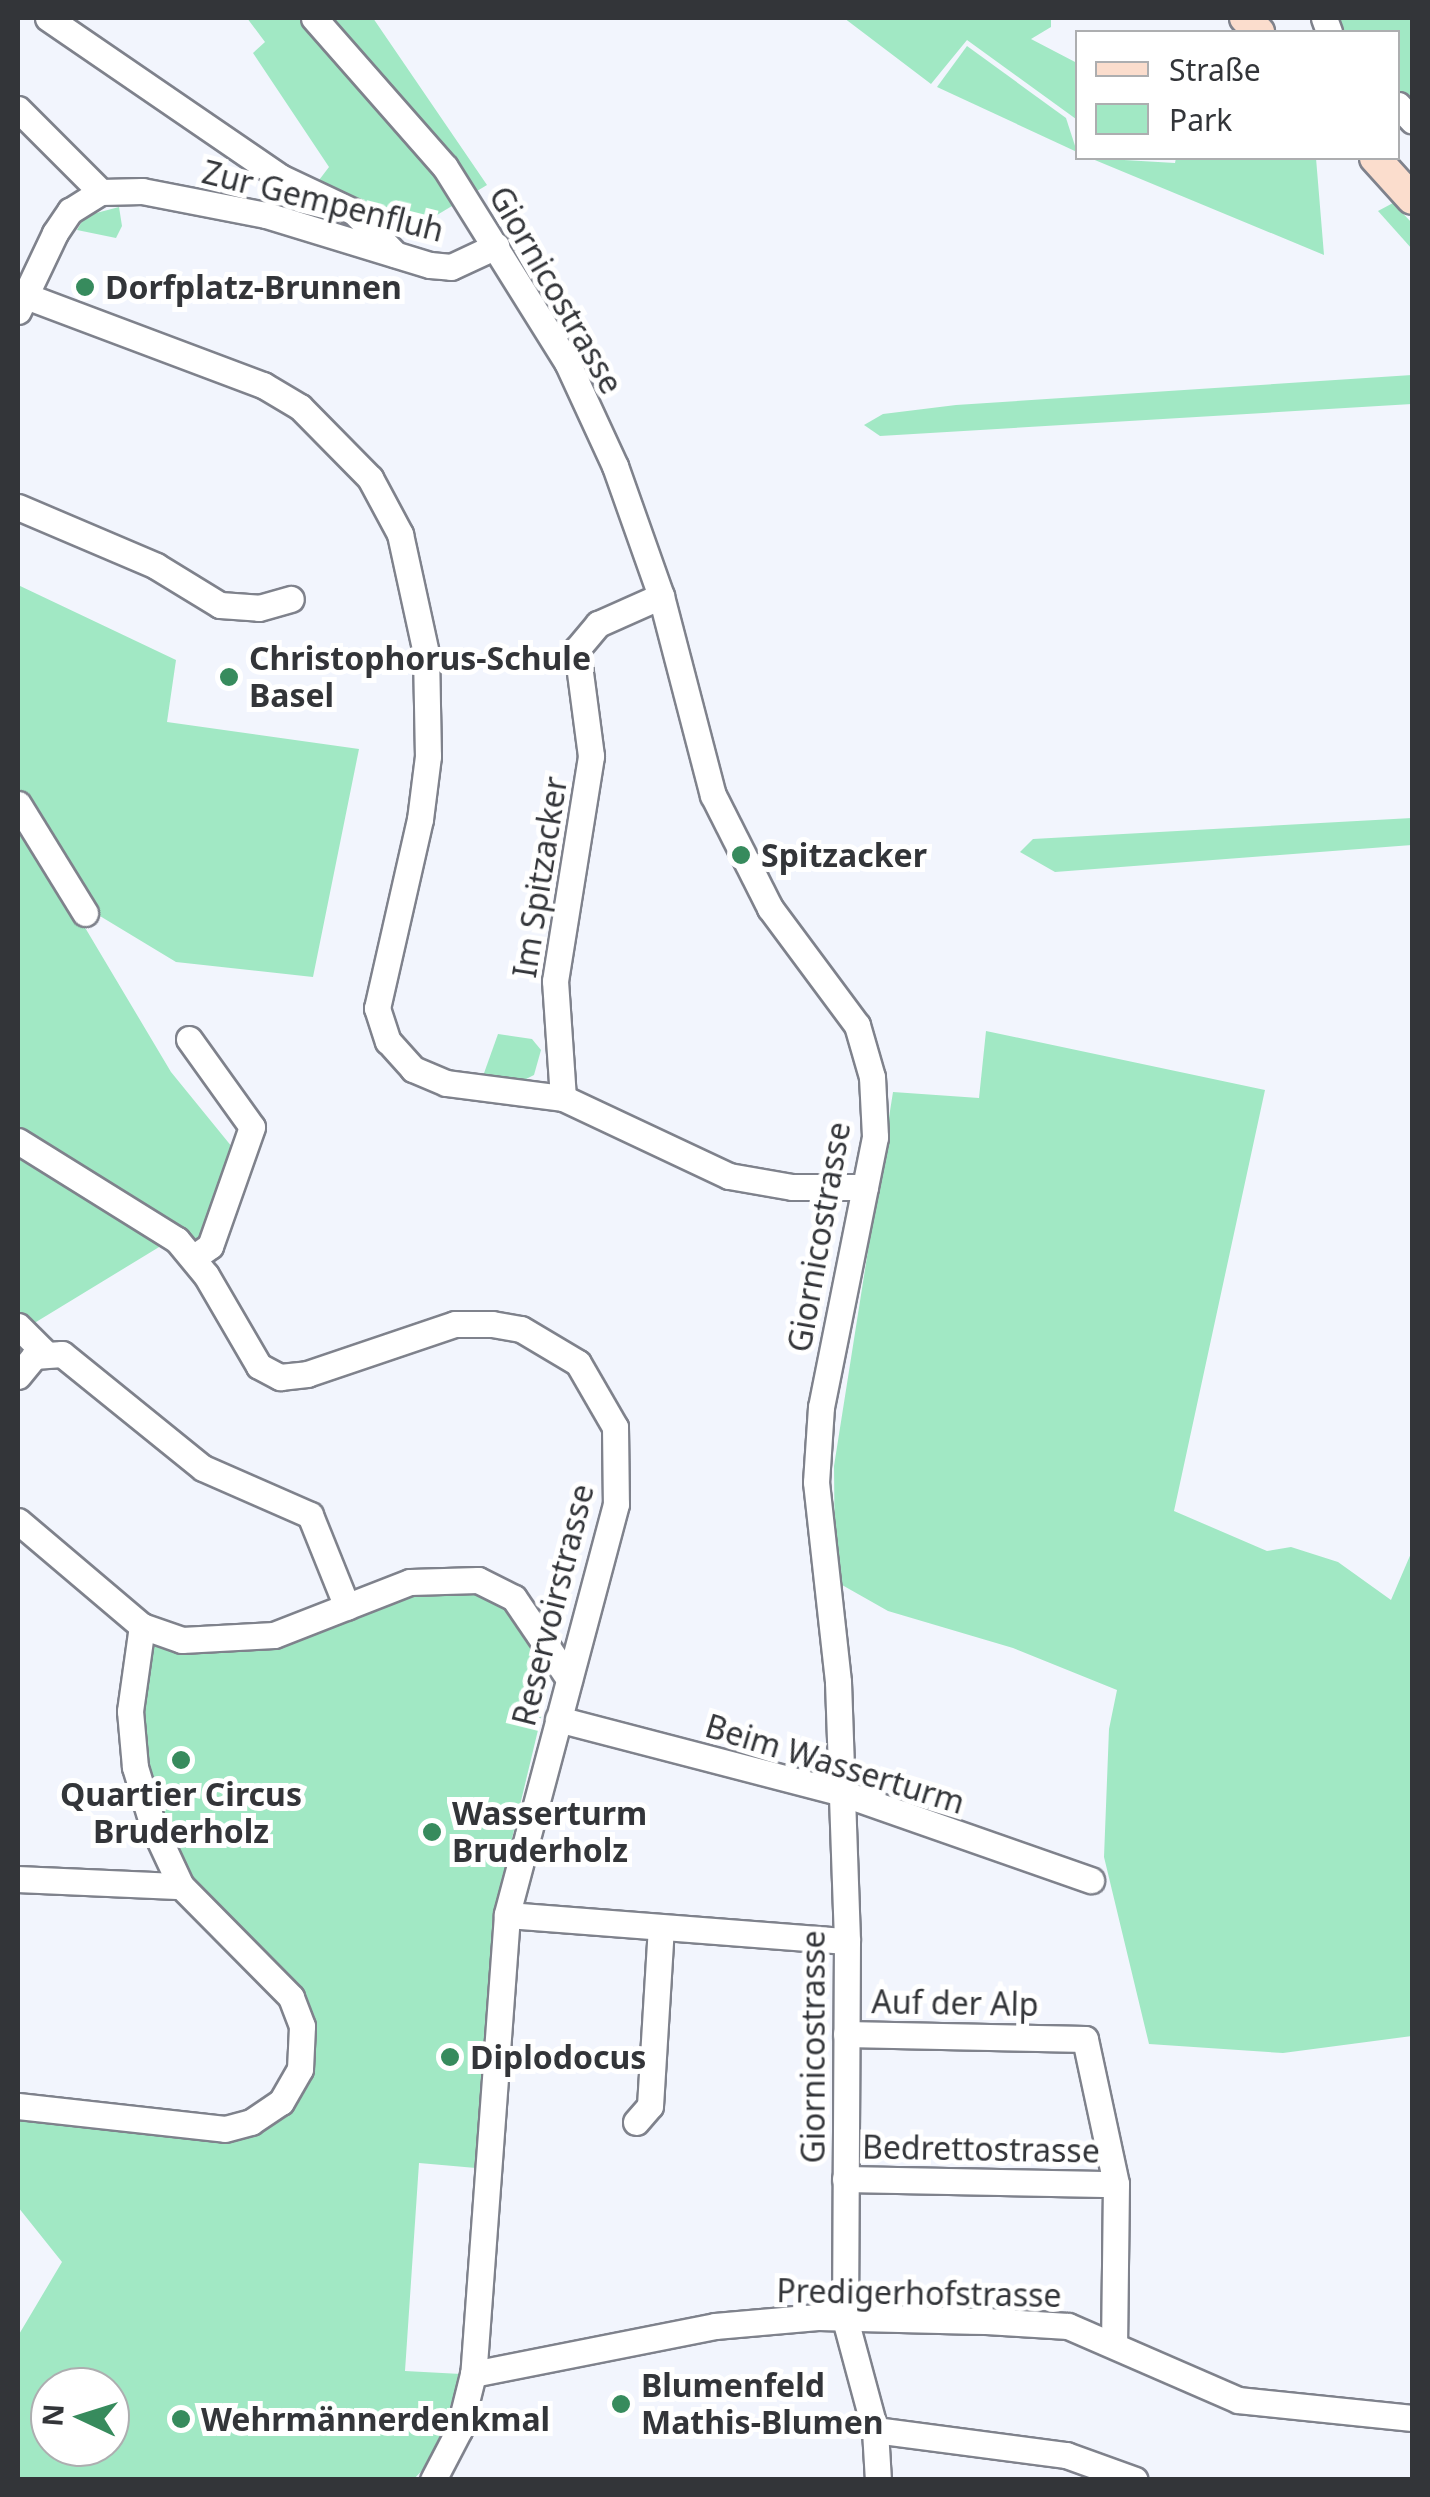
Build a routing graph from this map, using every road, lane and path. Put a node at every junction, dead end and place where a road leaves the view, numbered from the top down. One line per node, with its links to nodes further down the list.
1 (48, 18): 10 (street)
2 (314, 18): 9 (street, Giornicostrasse)
3 (18, 108): 7 (street)
4 (1376, 160): 8 (main road)
5 (1395, 160): 6 (main road)
6 (1412, 179)
7 (102, 192): 10 (street, Zur Gempenfluh); 11 (street)
8 (1412, 198)
9 (496, 246): 10 (street, Zur Gempenfluh); 13 (street, Giornicostrasse)
10 (395, 254)
11 (19, 300): 18 (street)
12 (18, 508): 14 (street)
13 (660, 596): 18 (street, Im Spitzacker); 20 (street, Giornicostrasse)
14 (291, 599)
15 (18, 804): 16 (street)
16 (85, 913)
17 (189, 1039): 21 (street)
18 (563, 1098): 20 (street)
19 (18, 1141): 21 (street, Reservoirstrasse)
20 (865, 1187): 30 (street, Giornicostrasse)
21 (194, 1257): 28 (street, Reservoirstrasse)
22 (18, 1326): 23 (street)
23 (44, 1352): 24 (street); 26 (street)
24 (18, 1376)
25 (18, 1521): 27 (street)
26 (347, 1607): 27 (street); 28 (street)
27 (142, 1626): 33 (street)
28 (568, 1679): 29 (street, Reservoirstrasse)
29 (558, 1719): 30 (street, Beim Wasserturm); 34 (street, Reservoirstrasse)
30 (842, 1793): 32 (street, Beim Wasserturm); 36 (street, Giornicostrasse)
31 (18, 1879): 33 (street)
32 (1092, 1880)
33 (182, 1886): 38 (street)
34 (507, 1915): 35 (street); 44 (street, Reservoirstrasse)
35 (661, 1928): 36 (street); 39 (street)
36 (846, 1941): 37 (street, Giornicostrasse)
37 (846, 2034): 40 (street, Giornicostrasse); 41 (street, Auf der Alp)
38 (18, 2106)
39 (636, 2122)
40 (845, 2180): 41 (street, Bedrettostrasse); 42 (street, Giornicostrasse)
41 (1116, 2184): 43 (street)
42 (845, 2319): 43 (street, Predigerhofstrasse); 44 (street, Predigerhofstrasse); 46 (street, Giornicostrasse)
43 (1114, 2345): 45 (street, Predigerhofstrasse)
44 (473, 2374): 47 (street, Reservoirstrasse)
45 (1412, 2418)
46 (875, 2430): 48 (street, Giornicostrasse); 49 (street)
47 (433, 2480)
48 (878, 2480)
49 (1136, 2480)

